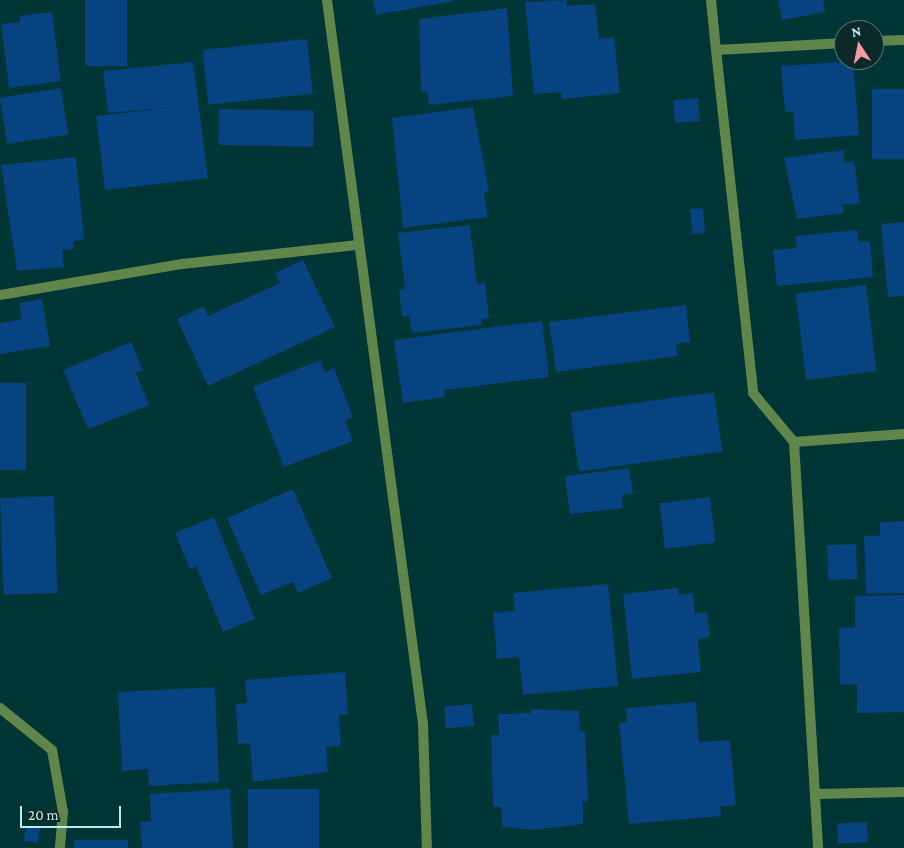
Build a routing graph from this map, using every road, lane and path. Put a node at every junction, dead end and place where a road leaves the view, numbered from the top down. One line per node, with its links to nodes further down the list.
1 (328, 0): 7 (street)
2 (711, 0): 6 (street)
3 (904, 40): 4 (street)
4 (884, 41)
5 (834, 44): 6 (street)
6 (716, 50): 10 (street)
7 (358, 245): 8 (street); 15 (street)
8 (0, 295)
9 (904, 434): 10 (street)
10 (794, 442): 13 (street)
11 (0, 708): 14 (street)
12 (904, 792): 13 (street)
13 (817, 794): 16 (street)
14 (60, 848)
15 (427, 848)
16 (818, 848)

